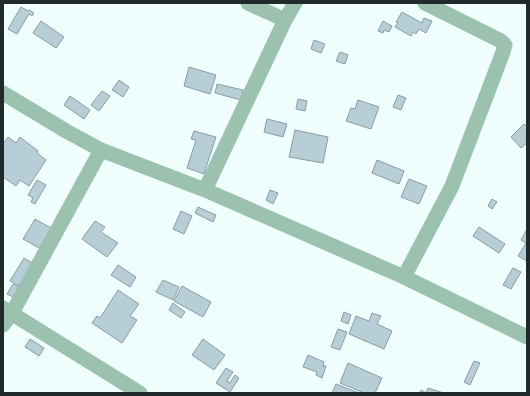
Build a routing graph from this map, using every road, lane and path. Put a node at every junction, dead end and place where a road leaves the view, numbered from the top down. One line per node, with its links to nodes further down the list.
1 (248, 3): 4 (street)
2 (294, 3): 4 (street)
3 (425, 3): 8 (street)
4 (285, 20): 7 (street)
5 (3, 93): 6 (street)
6 (101, 150): 7 (street); 9 (street)
7 (204, 190): 8 (street)
8 (404, 277): 10 (street)
9 (6, 315): 11 (street)
10 (527, 337)
11 (140, 393)

